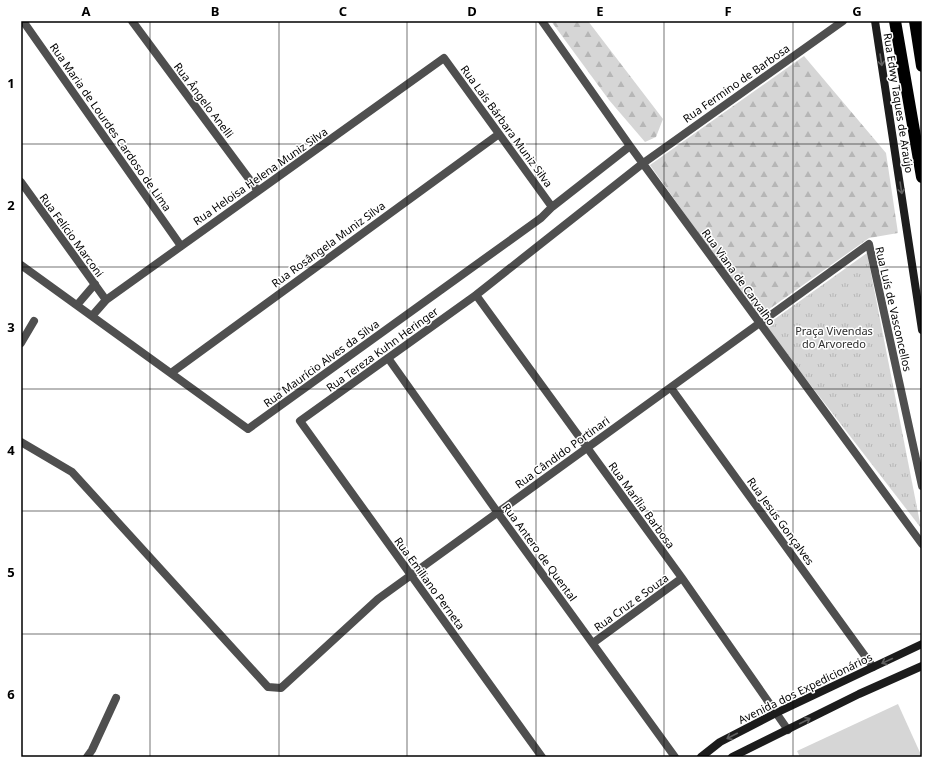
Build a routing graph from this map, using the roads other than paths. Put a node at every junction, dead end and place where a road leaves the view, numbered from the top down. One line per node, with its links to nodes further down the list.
1 (23, 21): 17 (street, Rua Maria de Lourdes Cardoso de Lima)
2 (132, 21): 15 (street, Rua Ângelo Anelli)
3 (542, 21): 11 (street, Rua Viana de Carvalho)
4 (843, 21): 12 (street, Rua Fermino de Barbosa)
5 (875, 21): 26 (street, Rua Edwy Taques de Araújo, one-way to 26)
6 (895, 21): 13 (highway)
7 (914, 21): 9 (highway)
8 (444, 58): 10 (street, Rua Laís Bárbara Muniz Silva); 15 (street, Rua Heloisa Helena Muniz Silva)
9 (922, 66)
10 (499, 134): 16 (street, Rua Laís Bárbara Muniz Silva); 29 (street, Rua Rosângela Muniz Silva)
11 (630, 146): 12 (street, Rua Viana de Carvalho); 16 (street, Rua Maurício Alves da Silva)
12 (642, 164): 20 (street, Rua Fermino de Barbosa); 25 (street, Rua Viana de Carvalho)
13 (922, 177)
14 (21, 182): 19 (street, Rua Felício Marconi)
15 (258, 191): 17 (street, Rua Heloisa Helena Muniz Silva)
16 (552, 207): 29 (street, Rua Maurício Alves da Silva)
17 (181, 246): 21 (street, Rua Heloisa Helena Muniz Silva)
18 (21, 265): 22 (street, Rua Maurício Alves da Silva)
19 (95, 284): 21 (street, Rua Felício Marconi); 22 (street)
20 (476, 295): 28 (street, Rua Tereza Kuhn Heringer); 33 (street, Rua Marília Barbosa)
21 (106, 300): 23 (street, Rua Heloisa Helena Muniz Silva)
22 (76, 305): 23 (street, Rua Maurício Alves da Silva)
23 (92, 316): 29 (street, Rua Maurício Alves da Silva)
24 (34, 321): 27 (street)
25 (759, 324): 30 (street, Rua Cândido Portinari); 34 (street, Rua Luís de Vasconcellos); 36 (street, Rua Viana de Carvalho)
26 (922, 330)
27 (21, 343)
28 (388, 358): 31 (street, Rua Tereza Kuhn Heringer); 35 (street, Rua Antero de Quental)
29 (171, 373)
30 (671, 388): 33 (street, Rua Cândido Portinari); 42 (street, Rua Jesus Gonçalves)
31 (300, 421): 37 (street, Rua Emiliano Perneta)
32 (21, 442): 37 (street, Rua Cândido Portinari)
33 (587, 448): 35 (street, Rua Cândido Portinari); 38 (street, Rua Marília Barbosa)
34 (922, 486)
35 (498, 512): 37 (street, Rua Cândido Portinari); 39 (street, Rua Antero de Quental)
36 (922, 544)
37 (410, 575): 47 (street, Rua Emiliano Perneta)
38 (682, 578): 39 (street, Rua Cruz e Souza); 44 (street, Rua Marília Barbosa)
39 (593, 644): 48 (street, Rua Antero de Quental)
40 (922, 644): 42 (street, Avenida dos Expedicionários, one-way to 42)
41 (922, 666): 45 (street, one-way to 41)
42 (873, 667): 44 (street, Avenida dos Expedicionários)
43 (116, 698): 46 (street)
44 (776, 713): 45 (street, Rua Marília Barbosa); 49 (street, Avenida dos Expedicionários, one-way to 49)
45 (788, 730): 50 (street)
46 (87, 757)
47 (542, 757)
48 (675, 757)
49 (701, 757)
50 (732, 757)

